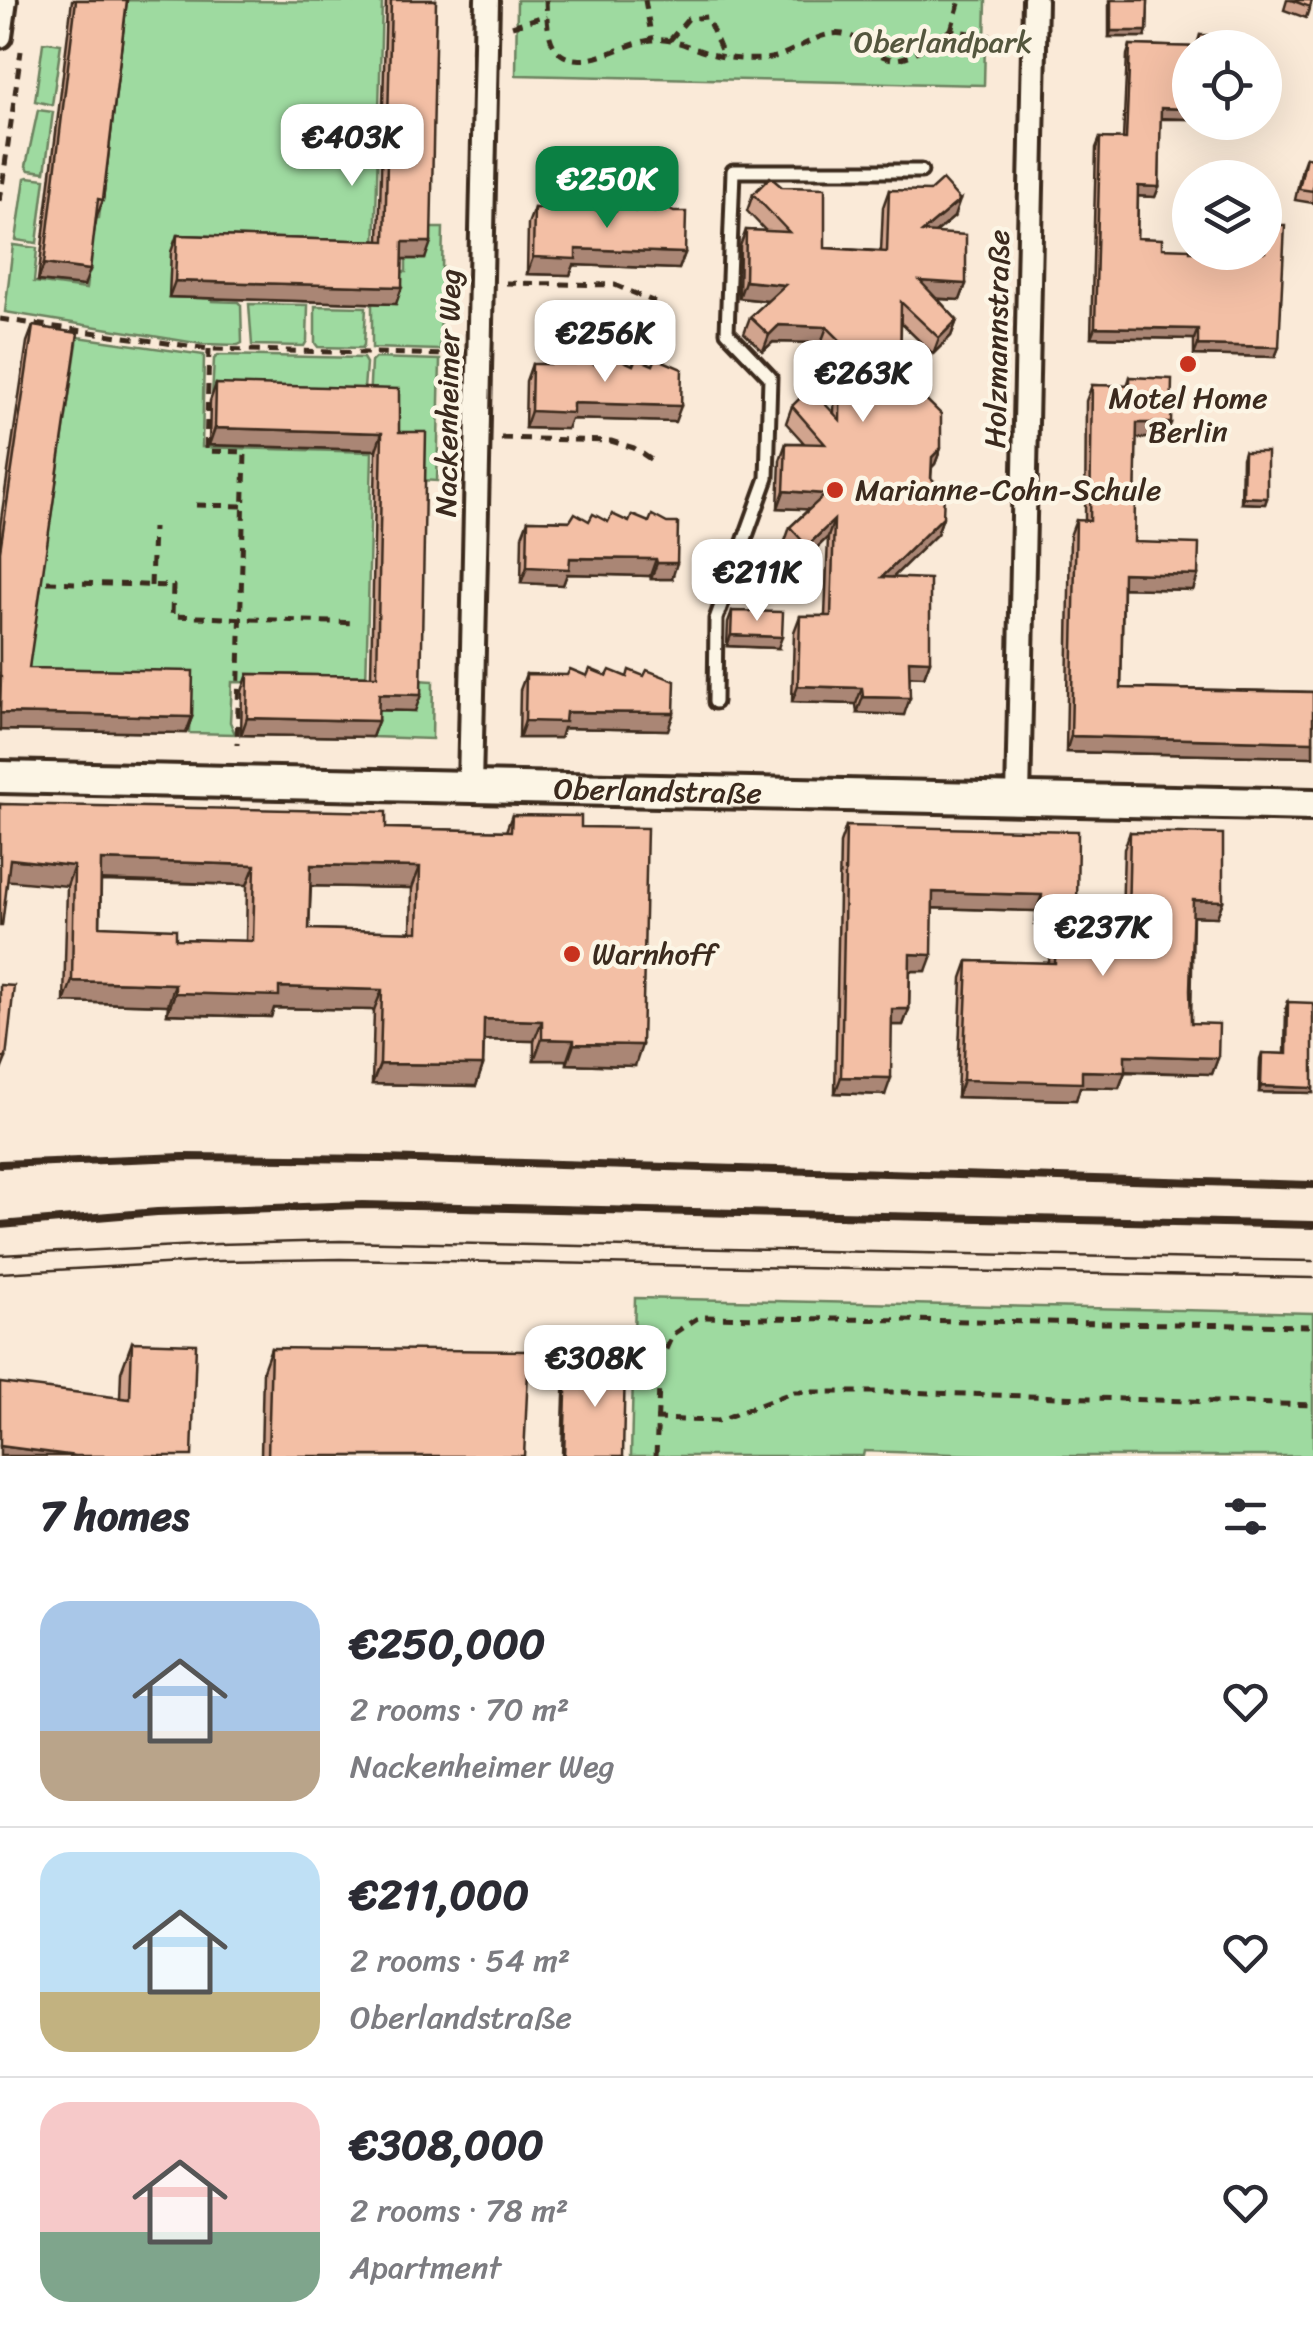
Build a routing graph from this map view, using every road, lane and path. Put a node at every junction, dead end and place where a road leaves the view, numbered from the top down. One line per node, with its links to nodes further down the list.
1 (5, 0): 13 (street)
2 (487, 0): 34 (street, Nackenheimer Weg)
3 (546, 0): 7 (path)
4 (960, 0): 9 (path)
5 (1035, 0): 35 (street, Holzmannstraße)
6 (644, 1): 11 (path)
7 (547, 15): 8 (path); 11 (path)
8 (506, 28)
9 (951, 30): 10 (path); 14 (path)
10 (996, 37)
11 (652, 40): 12 (path)
12 (670, 40): 14 (path); 14 (path)
13 (11, 41): 16 (path)
14 (724, 56)
15 (921, 171): 31 (lane)
16 (0, 201)
17 (500, 283): 18 (path)
18 (654, 302)
19 (0, 318): 20 (path)
20 (209, 349): 21 (path); 25 (path)
21 (452, 356)
22 (497, 438): 23 (path)
23 (653, 461)
24 (196, 505): 25 (path)
25 (244, 506): 29 (path)
26 (153, 528): 28 (path)
27 (46, 582): 28 (path)
28 (151, 586): 29 (path)
29 (240, 619): 30 (path); 32 (path)
30 (357, 623)
31 (715, 702)
32 (237, 745)
33 (0, 777): 34 (street, Oberlandstraße)
34 (470, 787): 35 (street, Oberlandstraße)
35 (1018, 799): 36 (street, Oberlandstraße)
36 (1313, 805)
37 (1313, 1326): 39 (path)
38 (1313, 1405): 39 (path)
39 (656, 1419): 40 (path)
40 (656, 1456)

